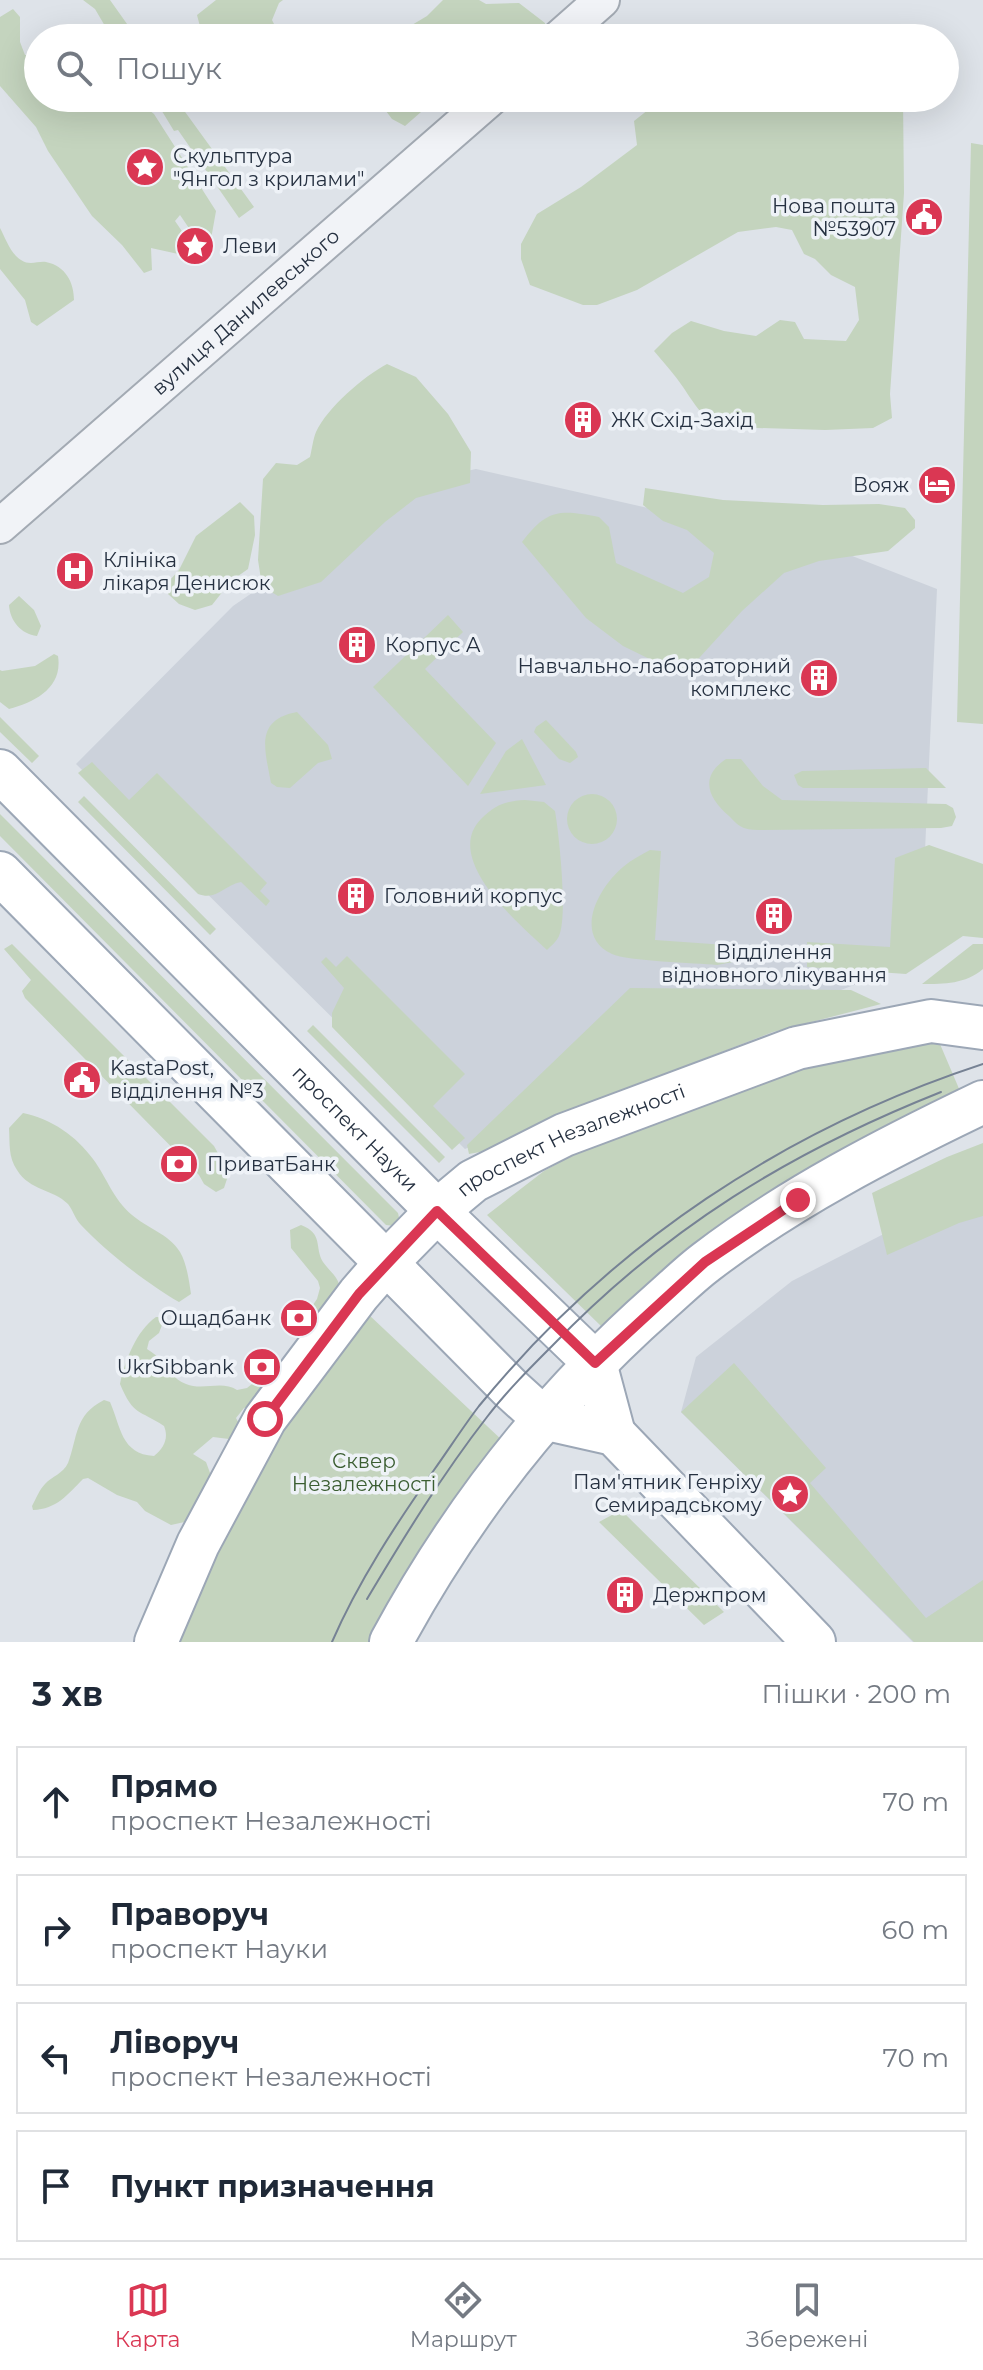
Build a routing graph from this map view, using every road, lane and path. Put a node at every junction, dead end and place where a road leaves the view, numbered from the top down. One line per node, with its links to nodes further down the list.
1 (602, 0): 2 (street)
2 (575, 24)
3 (475, 112): 4 (street, вулиця Данилевського)
4 (0, 526)
5 (0, 771): 9 (main road, проспект Науки)
6 (0, 873): 10 (main road)
7 (982, 1028): 9 (main road, проспект Незалежності)
8 (983, 1102): 11 (main road)
9 (437, 1211): 10 (main road, проспект Незалежності); 11 (main road, проспект Науки)
10 (386, 1263): 12 (main road); 14 (main road, проспект Незалежності)
11 (595, 1363): 12 (main road); 13 (main road)
12 (543, 1418): 13 (main road); 15 (main road)
13 (614, 1434): 16 (main road)
14 (156, 1642)
15 (391, 1642)
16 (814, 1642)

